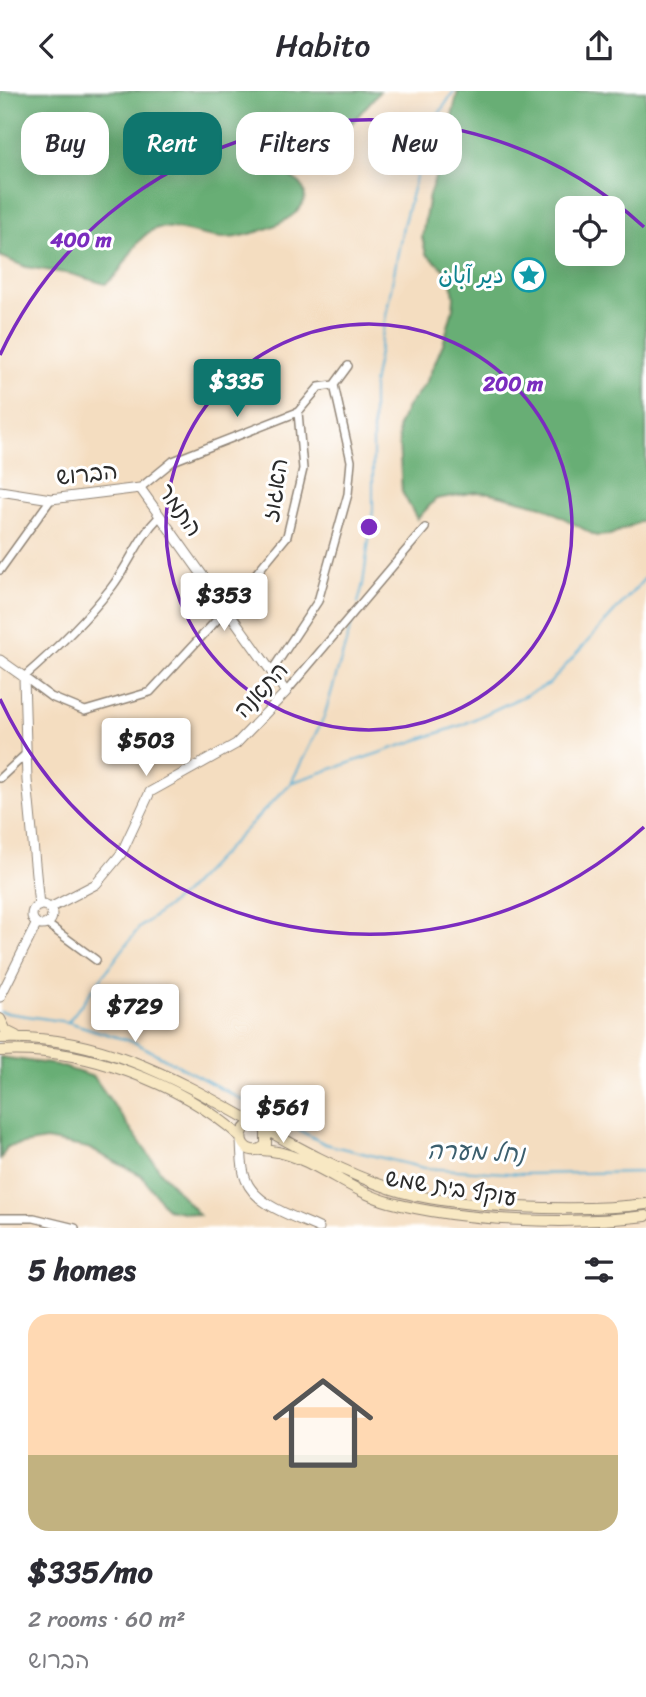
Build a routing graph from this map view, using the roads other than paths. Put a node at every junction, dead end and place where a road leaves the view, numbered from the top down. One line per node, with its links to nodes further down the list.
1 (348, 366): 2 (street, הברוש)
2 (334, 384): 3 (street, הברוש); 12 (street)
3 (298, 412): 4 (street, הברוש); 10 (street, האגוז)
4 (140, 488): 6 (street, הברוש); 7 (street, התמר)
5 (0, 491): 6 (street, הברוש)
6 (51, 499): 9 (street)
7 (159, 517): 10 (street, התמר); 13 (street)
8 (425, 528): 14 (street, התאנה)
9 (0, 570)
10 (227, 609): 12 (street, התמר); 13 (street, האגוז)
11 (0, 660): 13 (street, האגוז)
12 (271, 672): 14 (street, התמר)
13 (24, 677): 15 (street)
14 (286, 692): 18 (street, התאנה)
15 (27, 753): 16 (street); 17 (street)
16 (0, 778)
17 (38, 906): 18 (street); 20 (street)
18 (50, 908): 19 (street)
19 (47, 924): 20 (street); 21 (street)
20 (36, 925): 22 (street)
21 (96, 960)
22 (0, 997)
23 (0, 1019): 24 (main road)
24 (23, 1037): 25 (main road); 27 (main road)
25 (0, 1038)
26 (0, 1051): 29 (main road)
27 (252, 1123): 28 (main road); 29 (main road)
28 (266, 1130): 30 (main road); 32 (main road, עוקף בית שמש)
29 (241, 1139): 30 (main road); 31 (street)
30 (259, 1150): 31 (street); 33 (main road, עוקף בית שמש)
31 (244, 1175): 36 (street)
32 (646, 1204)
33 (646, 1216)
34 (0, 1218): 35 (street)
35 (75, 1228)
36 (319, 1228)

